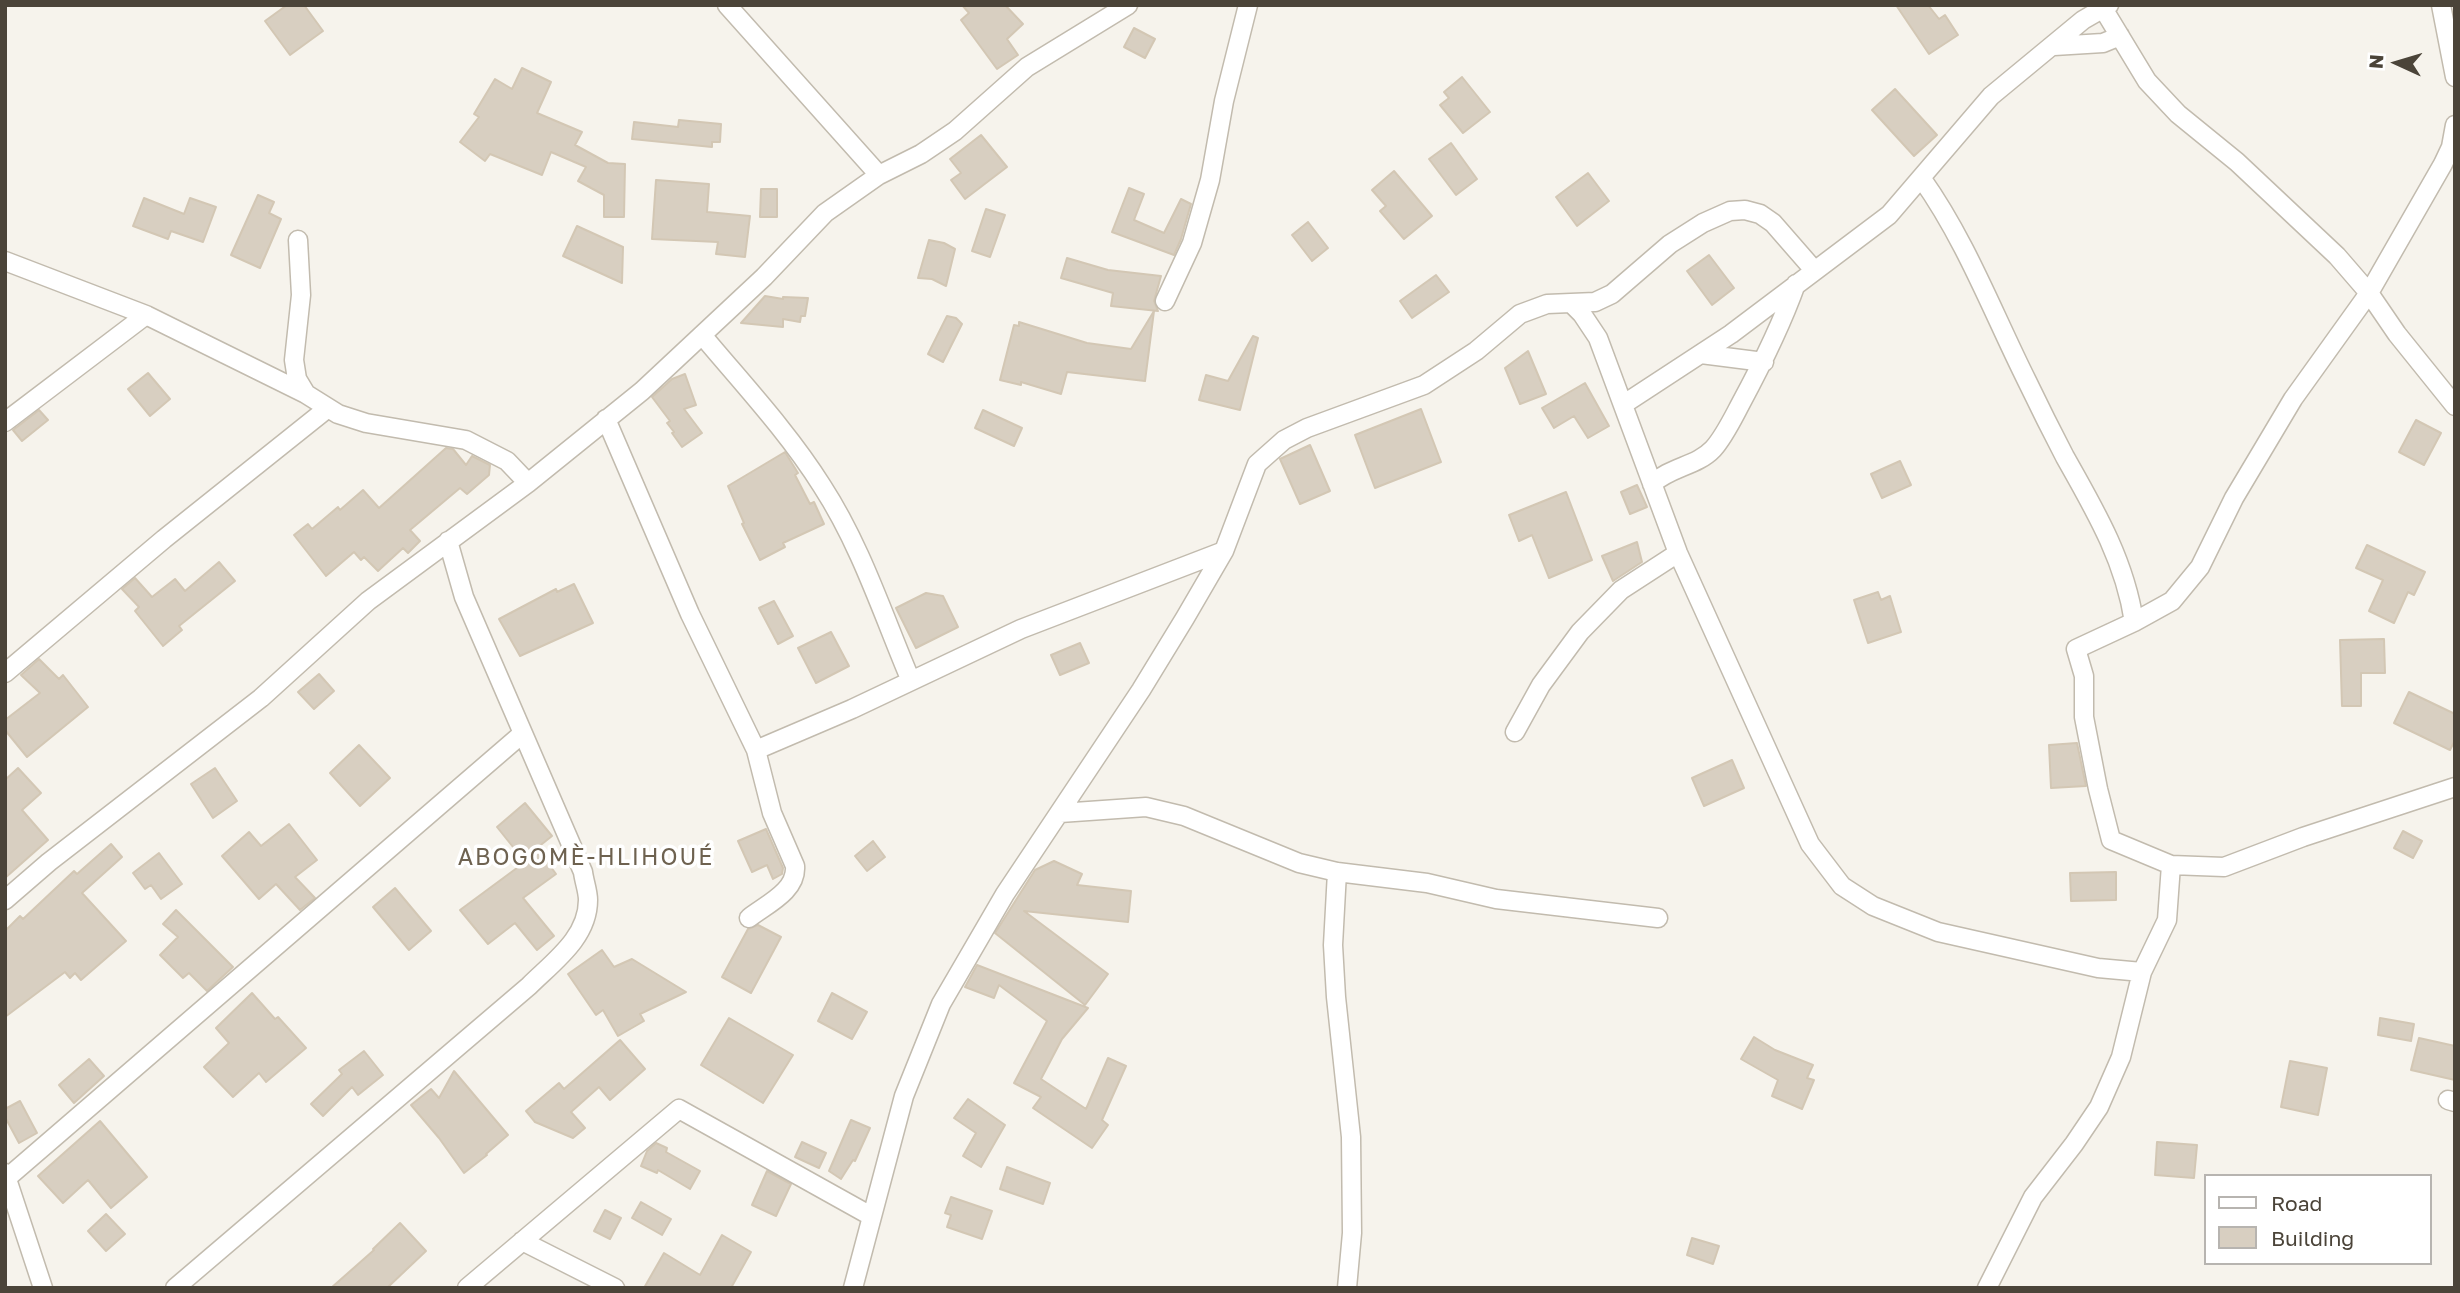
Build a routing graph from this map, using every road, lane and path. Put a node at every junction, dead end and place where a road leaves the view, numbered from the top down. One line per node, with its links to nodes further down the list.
1 (727, 5): 11 (street)
2 (1128, 5): 11 (street)
3 (1248, 5): 18 (street)
4 (2441, 5): 8 (street)
5 (2103, 7): 6 (street); 7 (street)
6 (2120, 36): 7 (street); 17 (street)
7 (2054, 46): 12 (street)
8 (2455, 77)
9 (2455, 125): 10 (street)
10 (2453, 148): 17 (street)
11 (879, 175): 21 (street)
12 (1922, 179): 15 (street); 35 (street)
13 (298, 240): 24 (street)
14 (5, 261): 20 (street)
15 (1814, 270): 16 (street); 19 (street)
16 (1796, 284): 22 (street); 23 (street)
17 (2369, 293): 26 (street); 35 (street)
18 (1165, 300)
19 (1572, 304): 25 (street); 33 (street)
20 (146, 315): 24 (street); 29 (street)
21 (702, 335): 28 (street); 37 (street)
22 (1701, 354): 23 (street); 25 (street)
23 (1764, 362): 31 (street)
24 (306, 394): 27 (street)
25 (1624, 404): 31 (street)
26 (2455, 406)
27 (328, 408): 30 (street); 36 (street)
28 (606, 419): 30 (street); 40 (street)
29 (5, 422)
30 (528, 483): 32 (street)
31 (1652, 484): 34 (street)
32 (448, 541): 39 (street); 45 (street)
33 (1224, 551): 37 (street); 42 (street)
34 (1678, 552): 38 (street); 48 (street)
35 (2134, 622): 43 (street)
36 (5, 673)
37 (911, 681): 40 (street)
38 (1515, 732)
39 (522, 734): 49 (street); 53 (street)
40 (756, 750): 46 (street)
41 (2455, 788): 43 (street)
42 (1060, 813): 44 (street); 50 (street)
43 (2171, 866): 48 (street)
44 (1337, 872): 47 (street); 57 (street)
45 (5, 900)
46 (749, 918)
47 (1658, 918)
48 (2142, 972): 58 (street)
49 (6, 1175): 52 (street)
50 (871, 1216): 51 (street); 56 (street)
51 (522, 1241): 54 (street); 55 (street)
52 (43, 1288)
53 (175, 1288)
54 (467, 1288)
55 (615, 1288)
56 (853, 1288)
57 (1347, 1288)
58 (1987, 1288)

